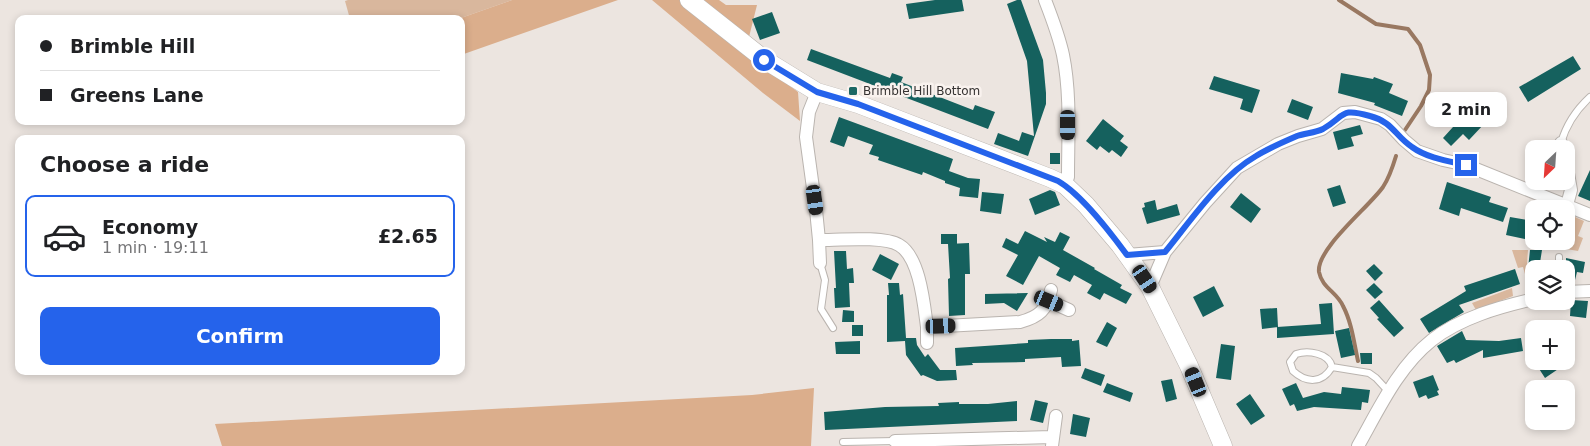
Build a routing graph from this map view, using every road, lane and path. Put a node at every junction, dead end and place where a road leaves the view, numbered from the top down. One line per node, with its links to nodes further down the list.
1 (689, 0): 3 (main road)
2 (1045, 0): 6 (street)
3 (817, 92): 6 (main road); 10 (street)
4 (1590, 97): 5 (lane)
5 (1563, 140)
6 (1065, 185): 12 (main road)
7 (1555, 200): 11 (street)
8 (1575, 208): 9 (street)
9 (1590, 215)
10 (819, 240): 13 (street); 19 (street)
11 (1165, 252): 12 (street); 14 (street)
12 (1127, 255): 14 (main road)
13 (820, 263): 20 (lane)
14 (1150, 287): 29 (main road)
15 (1590, 291): 16 (street)
16 (1575, 292)
17 (1525, 301): 23 (street)
18 (1069, 310): 19 (street)
19 (927, 327): 21 (street)
20 (833, 328)
21 (927, 343)
22 (1332, 367): 22 (lane); 23 (lane)
23 (1388, 391): 30 (street)
24 (1056, 416): 26 (street)
25 (895, 441): 27 (lane); 28 (street)
26 (1052, 441): 28 (street)
27 (843, 442)
28 (948, 443)
29 (1223, 446)
30 (1358, 446)

